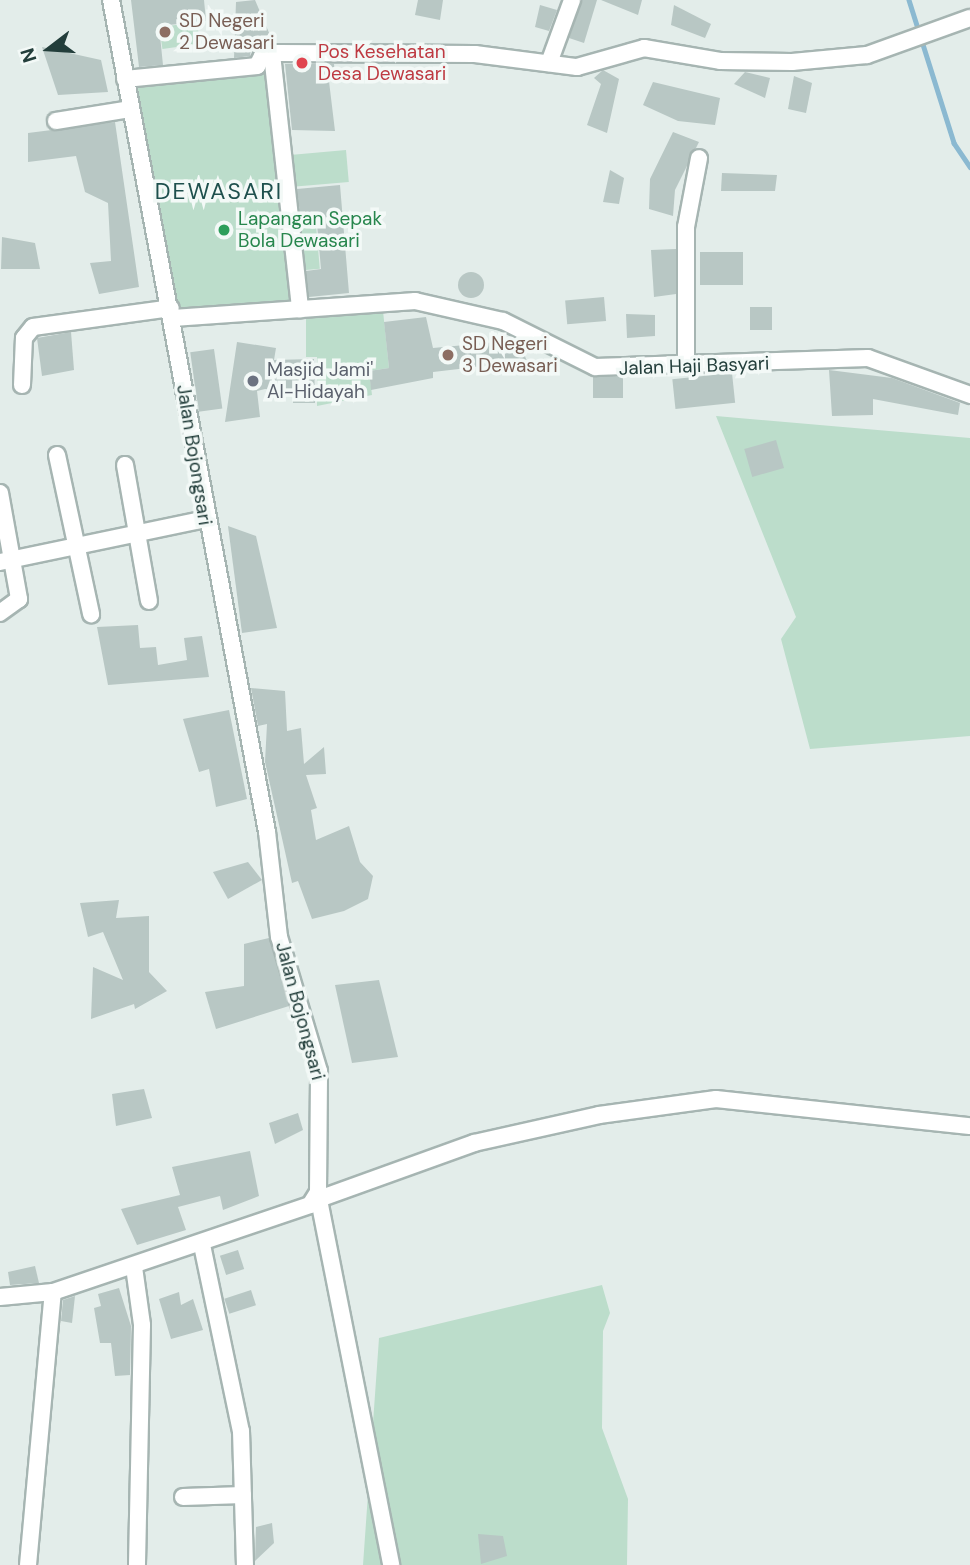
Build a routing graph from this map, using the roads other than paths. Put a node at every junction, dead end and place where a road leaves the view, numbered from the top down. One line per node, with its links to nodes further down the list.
1 (111, 0): 6 (street, Jalan Bojongsari)
2 (572, 0): 5 (street)
3 (970, 18): 5 (street)
4 (272, 54): 5 (street); 6 (street); 10 (street)
5 (549, 63)
6 (125, 79): 7 (street, Jalan Bojongsari)
7 (131, 110): 8 (street); 11 (street, Jalan Bojongsari)
8 (56, 121)
9 (699, 158): 12 (street)
10 (300, 309): 11 (street, Jalan Haji Basyari); 12 (street, Jalan Haji Basyari)
11 (172, 313): 13 (street, Jalan Haji Basyari); 18 (street, Jalan Bojongsari)
12 (686, 366): 14 (street, Jalan Haji Basyari)
13 (22, 385)
14 (970, 395)
15 (57, 455): 20 (street)
16 (125, 465): 19 (street)
17 (0, 493): 21 (street)
18 (205, 519): 19 (street); 26 (street, Jalan Bojongsari)
19 (138, 530): 20 (street); 22 (street)
20 (77, 544): 21 (street); 24 (street)
21 (6, 561): 23 (street)
22 (149, 601)
23 (0, 613)
24 (91, 614)
25 (970, 1126): 26 (street)
26 (317, 1200): 27 (street); 36 (street, Jalan Bojongsari)
27 (202, 1245): 28 (street); 31 (street)
28 (134, 1268): 29 (street); 34 (street)
29 (53, 1292): 30 (street); 33 (street)
30 (0, 1297)
31 (243, 1496): 32 (street); 35 (street)
32 (183, 1497)
33 (28, 1565)
34 (137, 1565)
35 (245, 1565)
36 (391, 1565)

